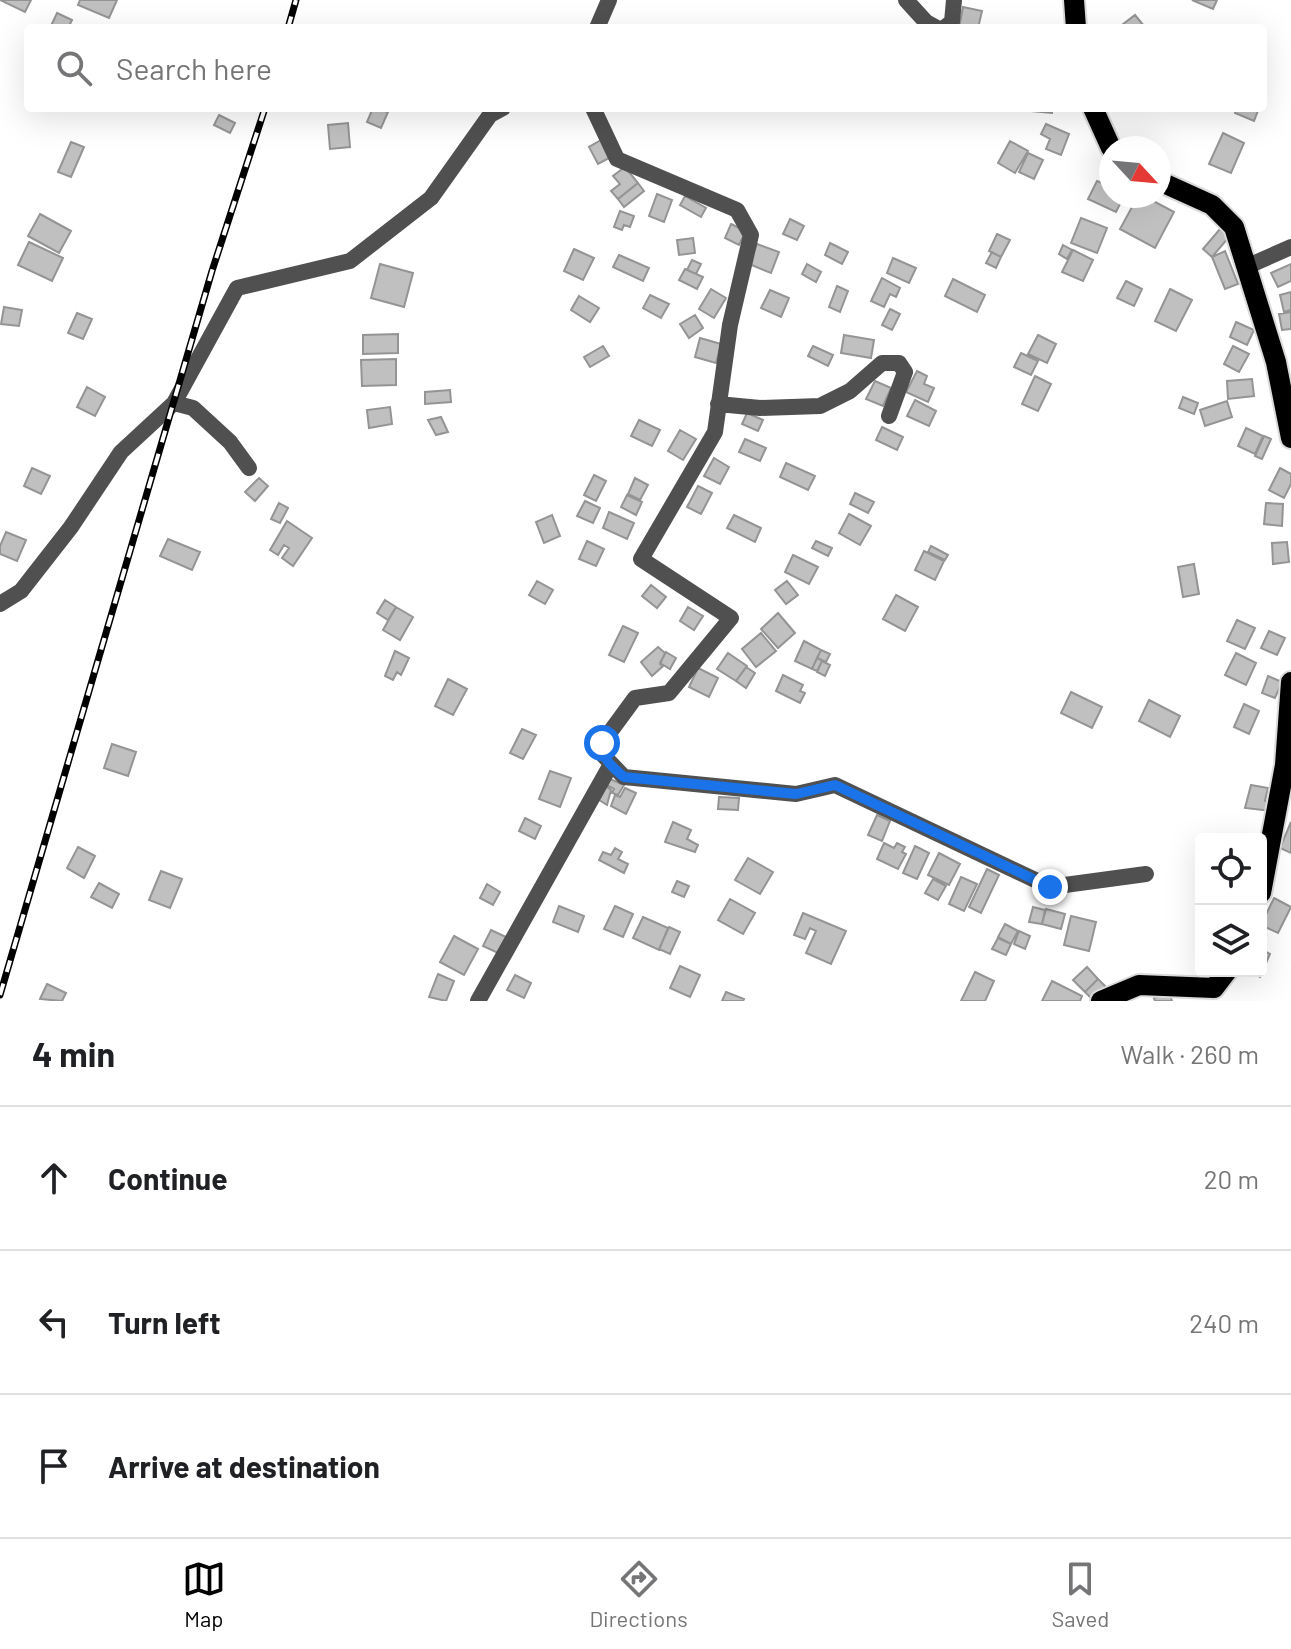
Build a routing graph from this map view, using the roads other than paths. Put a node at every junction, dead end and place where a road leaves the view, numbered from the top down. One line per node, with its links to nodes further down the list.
1 (906, 0): 4 (street)
2 (954, 0): 5 (street)
3 (1074, 0): 6 (main road)
4 (930, 24)
5 (949, 24)
6 (1076, 24)
7 (496, 112): 15 (street)
8 (595, 112): 16 (street)
9 (1095, 112): 10 (main road)
10 (1106, 136)
11 (1171, 186): 13 (main road)
12 (1291, 247): 13 (street)
13 (1246, 267): 14 (main road)
14 (1284, 365): 18 (main road)
15 (174, 403): 19 (street); 20 (street)
16 (718, 404): 17 (street); 22 (street)
17 (889, 416)
18 (1291, 438)
19 (249, 468)
20 (0, 604)
21 (1291, 682): 23 (main road)
22 (610, 766): 24 (street); 26 (street)
23 (1267, 861)
24 (1146, 874)
25 (1222, 977): 27 (main road)
26 (478, 1001)
27 (1101, 1001)

